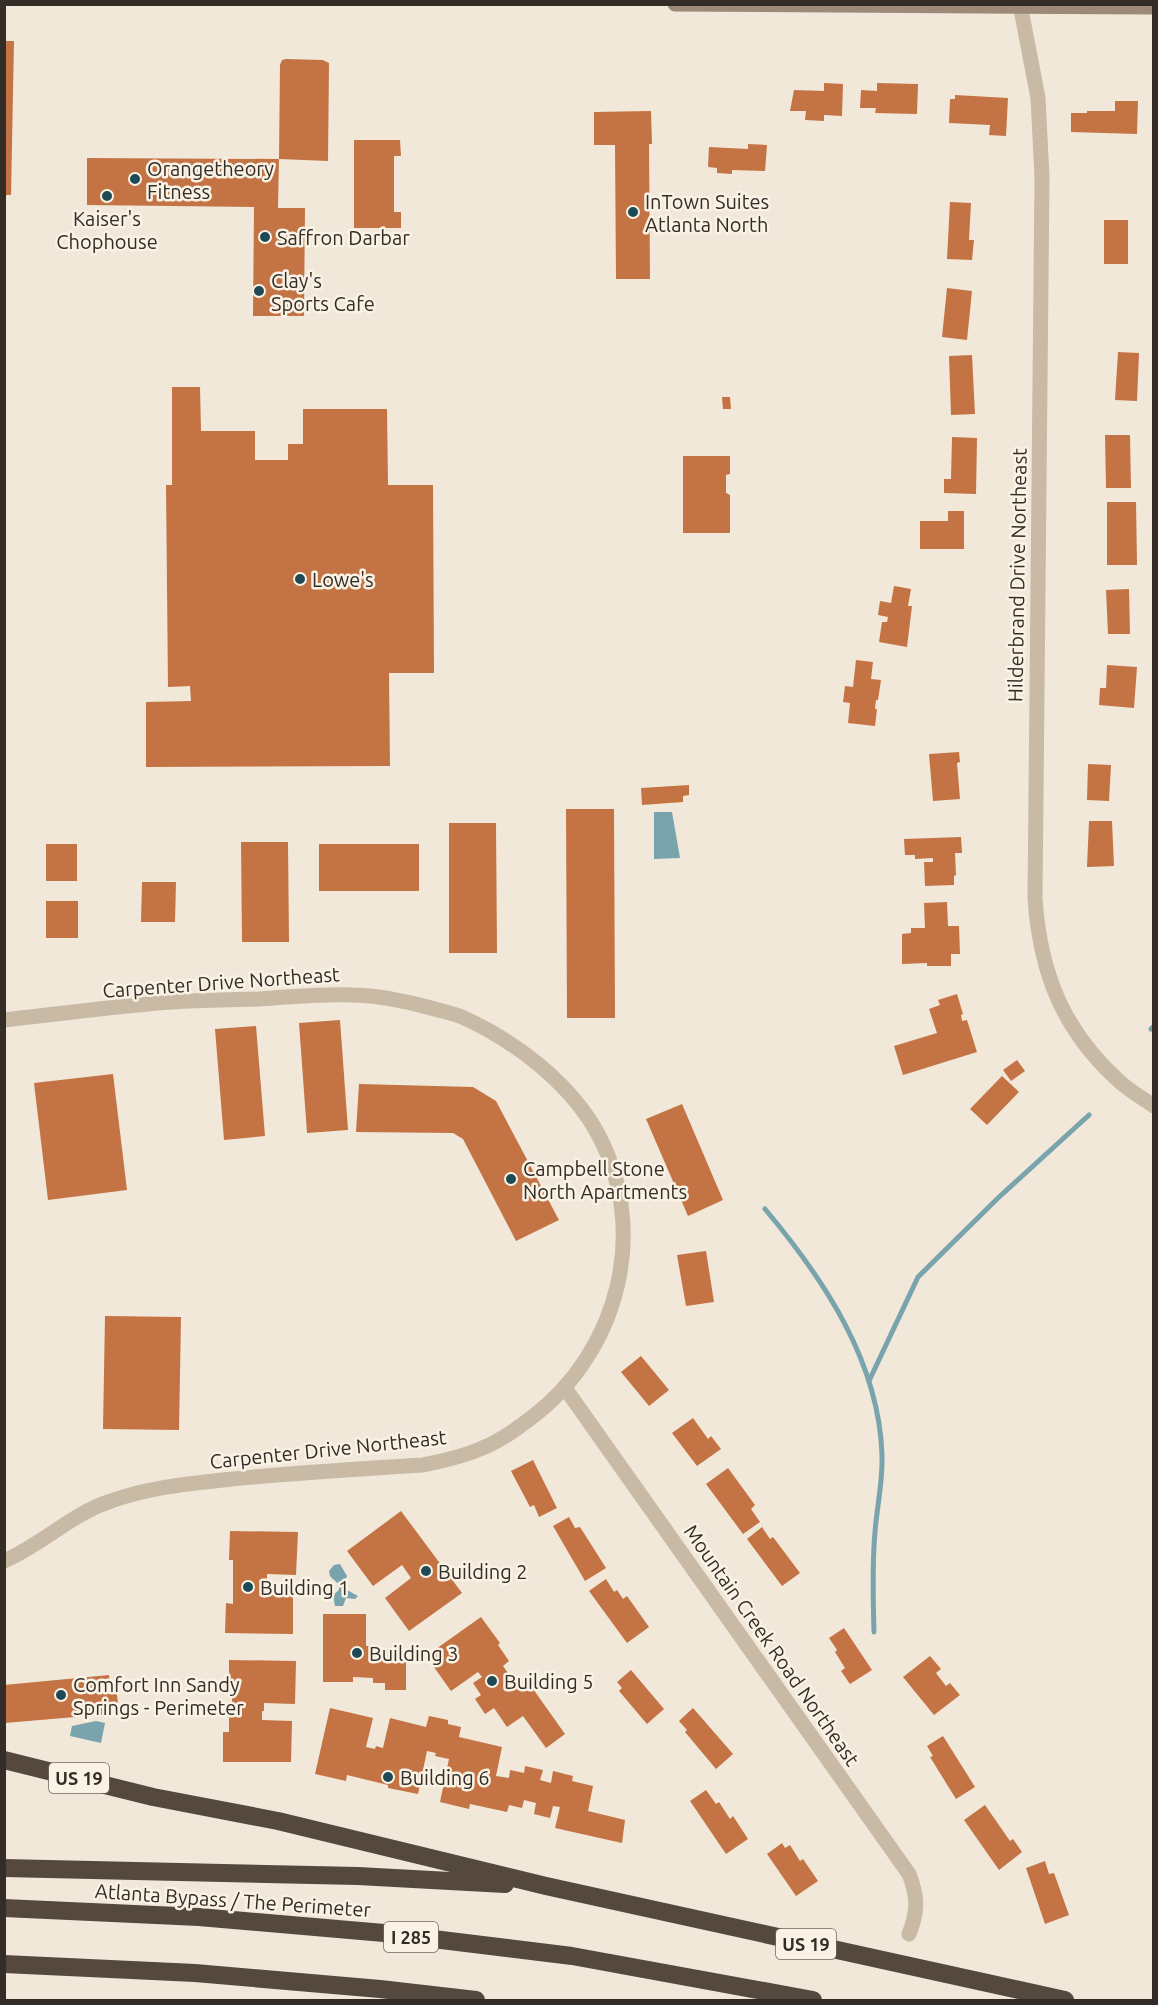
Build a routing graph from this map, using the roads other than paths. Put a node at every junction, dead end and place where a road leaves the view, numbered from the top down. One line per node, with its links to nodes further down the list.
1 (675, 4): 2 (street)
2 (1020, 5): 3 (street); 5 (street, Hilderbrand Drive Northeast)
3 (1154, 7)
4 (4, 1020): 6 (street, Carpenter Drive Northeast)
5 (1154, 1106)
6 (565, 1388): 7 (street, Carpenter Drive Northeast); 12 (street, Mountain Creek Road Northeast)
7 (4, 1561)
8 (4, 1760): 10 (highway, US 19)
9 (4, 1868): 10 (highway)
10 (546, 1886): 16 (highway, US 19)
11 (4, 1908): 15 (highway, Atlanta Bypass / The Perimeter / I 285)
12 (909, 1934)
13 (4, 1965): 14 (highway)
14 (476, 2001)
15 (813, 2001)
16 (1065, 2001)

